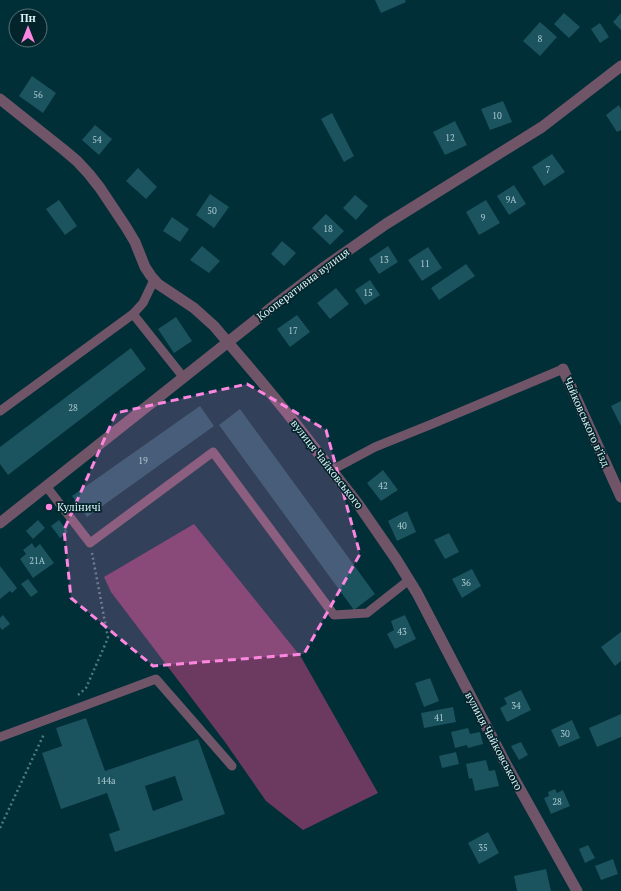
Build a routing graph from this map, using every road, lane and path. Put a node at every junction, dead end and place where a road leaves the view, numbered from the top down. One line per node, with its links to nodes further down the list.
1 (621, 66): 5 (street, Кооперативна вулиця)
2 (0, 99): 3 (street, вулиця Чайковського)
3 (154, 280): 4 (lane); 5 (street, вулиця Чайковського)
4 (132, 314): 7 (lane); 8 (lane)
5 (228, 342): 7 (street, Кооперативна вулиця); 9 (street, вулиця Чайковського)
6 (563, 369): 9 (lane); 11 (street, Чайковського в’їзд)
7 (184, 378): 10 (street, Кооперативна вулиця)
8 (0, 411)
9 (332, 470): 14 (street, вулиця Чайковського)
10 (46, 486): 12 (street, Кооперативна вулиця); 13 (lane)
11 (621, 497)
12 (0, 523)
13 (90, 543): 14 (lane); 15 (path)
14 (409, 580): 20 (street, вулиця Чайковського)
15 (75, 698)
16 (54, 717): 17 (lane); 18 (lane); 19 (path)
17 (0, 737)
18 (232, 766)
19 (0, 828)
20 (577, 891)

